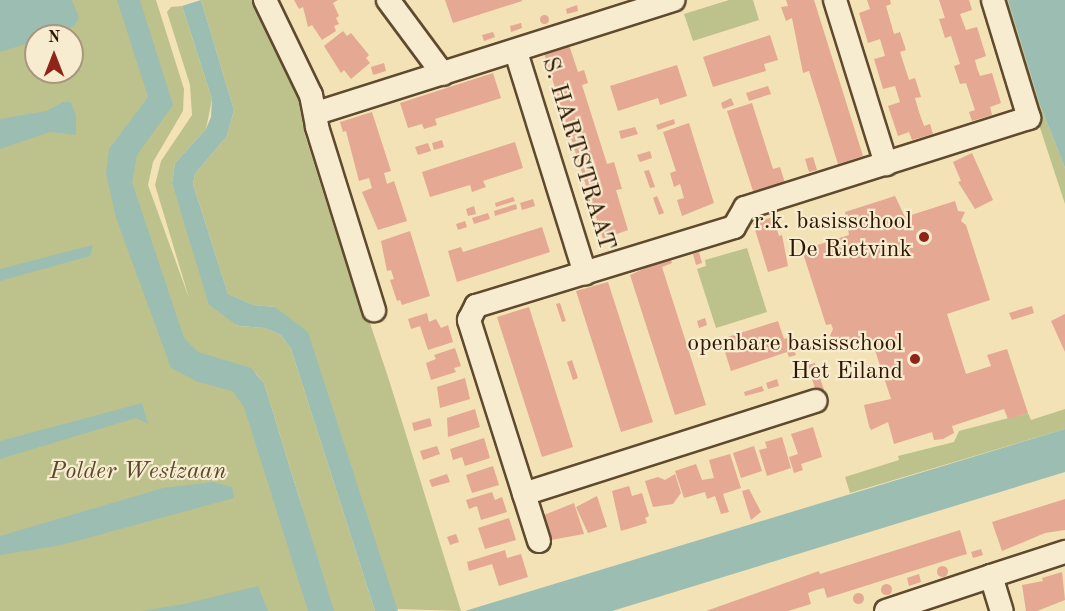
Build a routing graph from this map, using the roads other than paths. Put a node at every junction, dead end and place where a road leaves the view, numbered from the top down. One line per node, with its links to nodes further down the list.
1 (265, 0): 9 (street)
2 (388, 0): 8 (street)
3 (674, 0): 6 (street)
4 (835, 0): 10 (street)
5 (993, 0): 10 (street)
6 (648, 4): 7 (street)
7 (516, 52): 8 (street); 11 (street, S. HARTSTRAAT)
8 (443, 74): 9 (street)
9 (317, 113): 12 (street)
10 (886, 164): 11 (street)
11 (585, 273): 14 (street)
12 (374, 310)
13 (816, 401): 14 (street)
14 (524, 494): 15 (street)
15 (539, 541)
16 (1065, 552): 17 (street)
17 (992, 576): 18 (street); 19 (street)
18 (886, 611)
19 (1002, 611)

